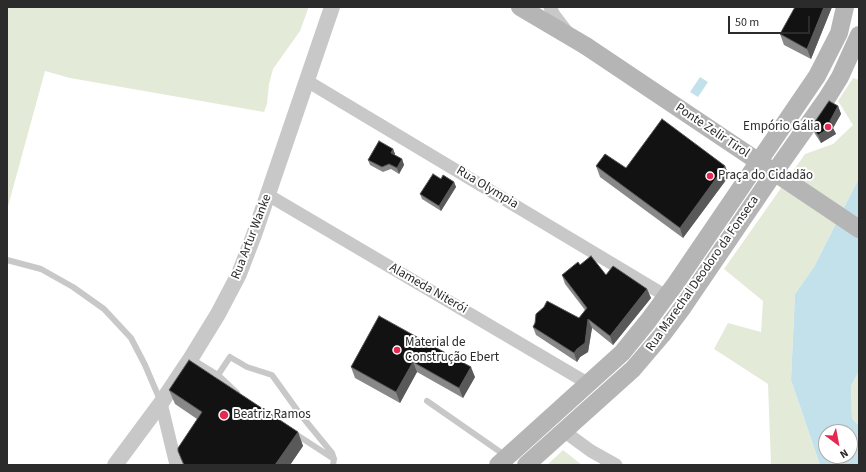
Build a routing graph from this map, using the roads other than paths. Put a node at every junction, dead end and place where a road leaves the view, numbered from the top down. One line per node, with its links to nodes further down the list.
1 (332, 7): 9 (street, Rua Artur Wanke)
2 (520, 7): 6 (main road, Ponte Zelir Tirol)
3 (550, 7): 6 (street)
4 (845, 7): 5 (main road, Rua Marechal Deodoro da Fonseca)
5 (838, 33): 7 (main road); 10 (main road, Rua Marechal Deodoro da Fonseca)
6 (571, 36): 8 (main road, Ponte Zelir Tirol)
7 (858, 38): 22 (main road, Rua Marechal Deodoro da Fonseca)
8 (588, 49): 10 (street); 12 (main road, Ponte Zelir Tirol, bridge)
9 (307, 81): 11 (street, Rua Artur Wanke); 14 (street, Rua Olympia)
10 (758, 163): 14 (main road, Rua Marechal Deodoro da Fonseca)
11 (268, 195): 15 (street, Rua Artur Wanke); 17 (street, Alameda Niterói)
12 (859, 229)
13 (7, 260): 20 (lane)
14 (666, 296): 17 (main road, Rua Marechal Deodoro da Fonseca)
15 (191, 358): 16 (lane); 20 (street, Rua Artur Wanke)
16 (218, 375): 18 (lane); 23 (lane)
17 (588, 384): 24 (main road, Rua Marechal Deodoro da Fonseca)
18 (242, 398)
19 (427, 401): 24 (lane)
20 (161, 403): 25 (street, Rua Artur Wanke); 26 (street)
21 (288, 429): 23 (lane)
22 (565, 432): 27 (main road, Rua Marechal Deodoro da Fonseca); 28 (street)
23 (334, 462)
24 (508, 462)
25 (115, 465)
26 (176, 465)
27 (526, 465)
28 (616, 465)

